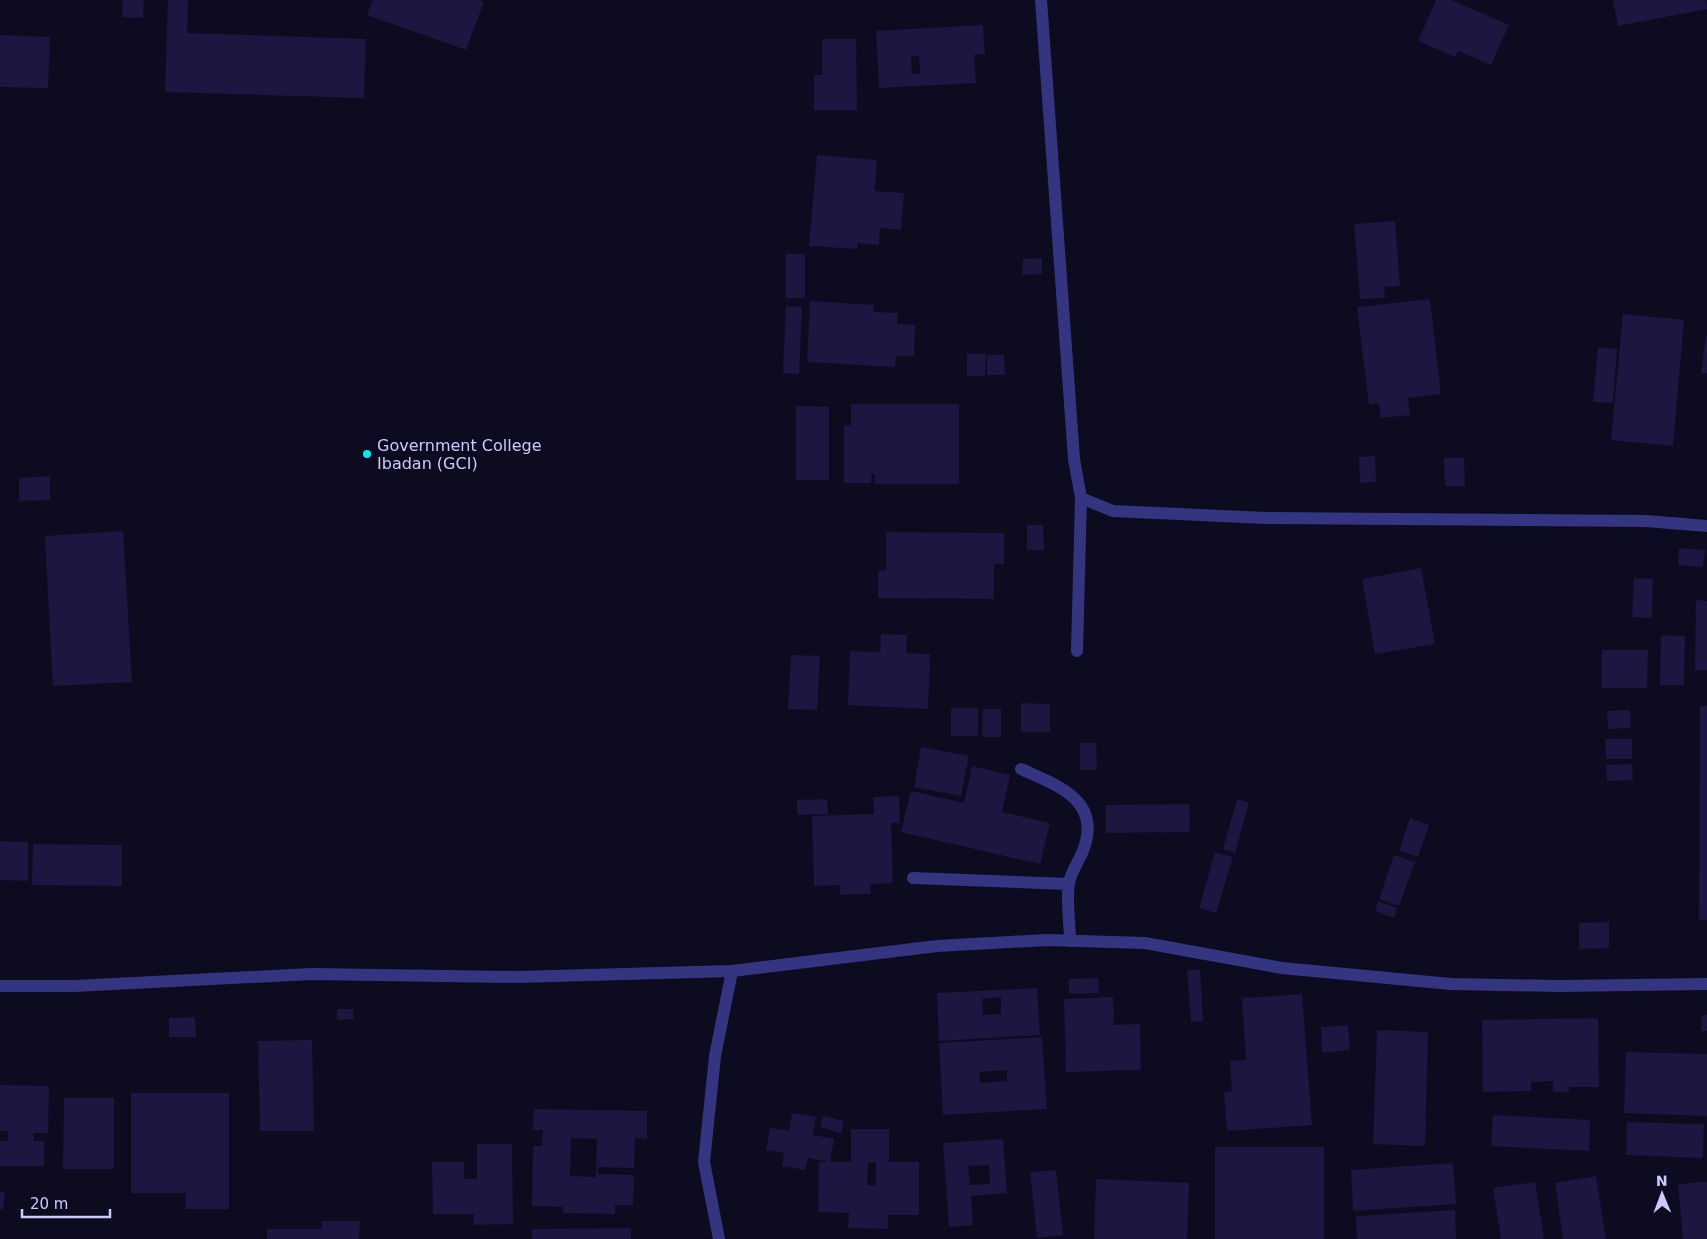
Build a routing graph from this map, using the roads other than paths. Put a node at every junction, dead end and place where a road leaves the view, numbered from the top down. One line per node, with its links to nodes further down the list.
1 (1041, 0): 2 (street)
2 (1082, 498): 3 (street); 4 (street)
3 (1707, 526)
4 (1077, 651)
5 (1021, 769): 7 (street)
6 (913, 878): 7 (street)
7 (1069, 884): 8 (street)
8 (1070, 941): 9 (street); 10 (street)
9 (732, 971): 11 (street); 12 (street)
10 (1707, 984)
11 (0, 986)
12 (719, 1239)

